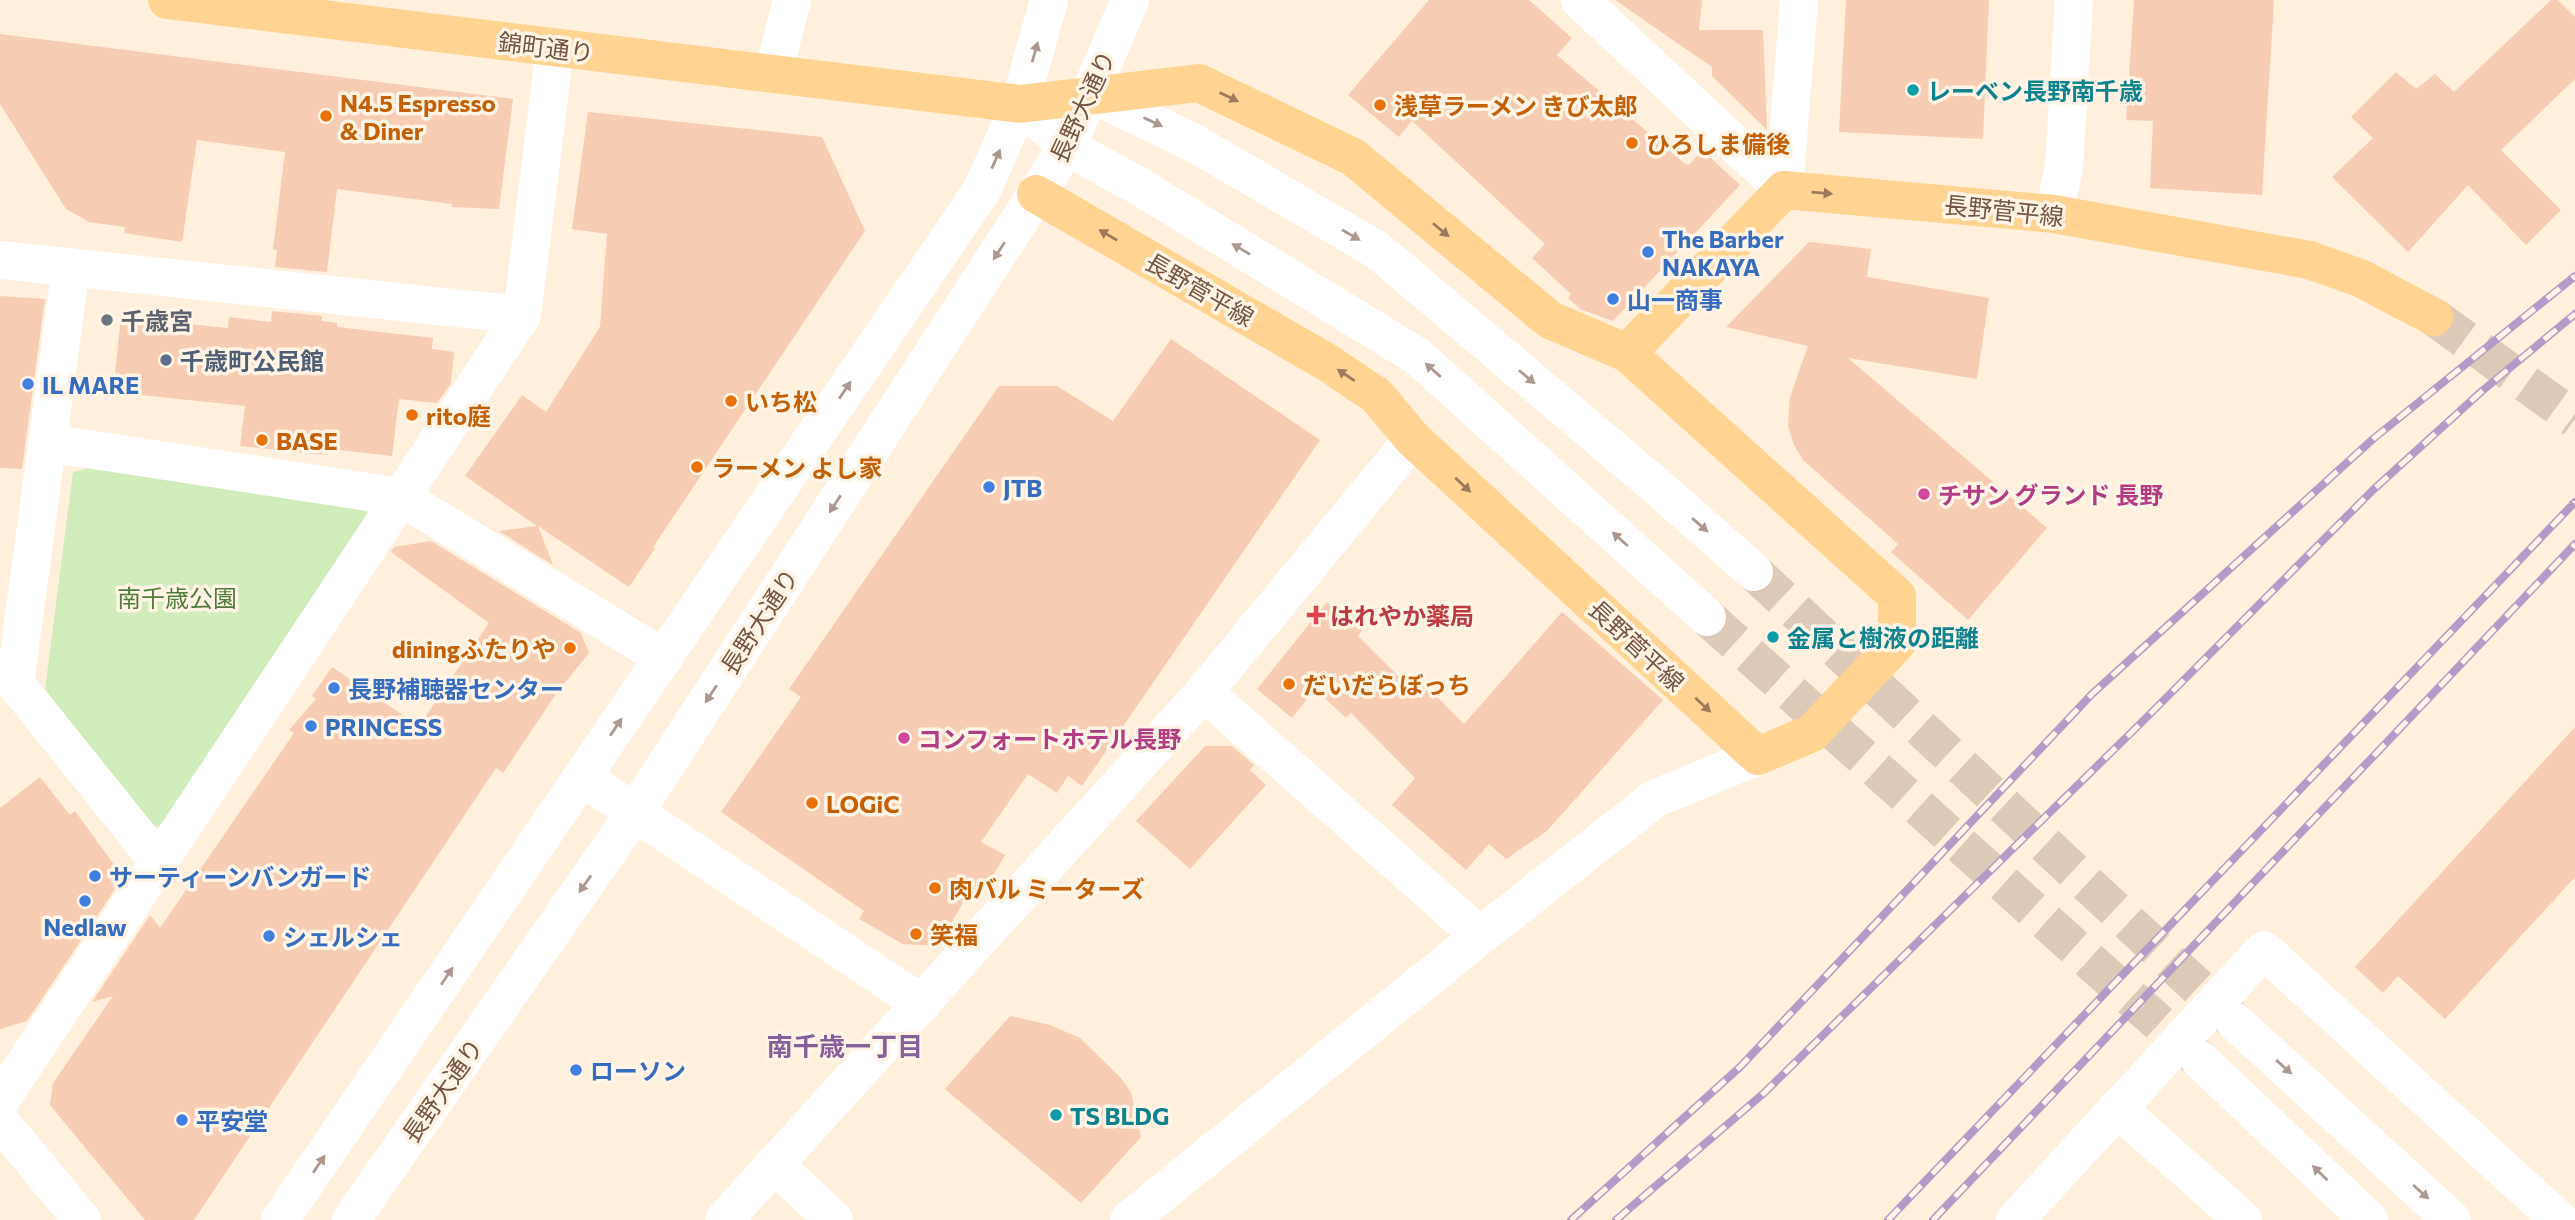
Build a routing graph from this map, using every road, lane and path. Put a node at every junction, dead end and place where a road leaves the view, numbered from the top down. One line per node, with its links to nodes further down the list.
1 (167, 0): 8 (main road, 錦町通り)
2 (792, 0): 9 (street)
3 (1049, 0): 11 (street, one-way to 3)
4 (1130, 0): 10 (street, 長野大通り)
5 (1580, 0): 13 (street)
6 (1800, 0): 13 (street)
7 (2074, 0): 15 (street)
8 (555, 49): 9 (main road, 錦町通り); 18 (street)
9 (773, 74): 11 (main road, 錦町通り)
10 (1091, 94): 11 (main road); 12 (street, 長野大通り); 20 (main road, one-way to 20); 24 (street, one-way to 24)
11 (1020, 104): 12 (street); 26 (street, one-way to 11)
12 (1067, 147): 14 (street, 長野大通り); 25 (street, one-way to 12)
13 (1784, 190): 15 (main road, 長野菅平線, one-way to 15); 20 (main road)
14 (1036, 194): 21 (main road, 長野菅平線, one-way to 14); 30 (street, 長野大通り, one-way to 30)
15 (2054, 214): 19 (main road, 長野菅平線)
16 (0, 260): 17 (street)
17 (71, 267): 18 (street); 22 (street)
18 (522, 315): 23 (street)
19 (2434, 317)
20 (1627, 353): 28 (main road)
21 (1413, 439): 27 (street); 28 (main road, 長野菅平線, one-way to 28)
22 (48, 443): 23 (street); 31 (street)
23 (401, 497): 26 (street); 31 (street)
24 (1754, 572)
25 (1707, 617)
26 (664, 658): 29 (street, one-way to 26)
27 (1204, 692): 32 (street); 33 (street)
28 (1758, 756): 32 (street)
29 (582, 777): 30 (street); 41 (street, one-way to 29)
30 (634, 814): 33 (street); 42 (street, 長野大通り, one-way to 42)
31 (159, 862): 36 (street)
32 (1480, 936): 45 (street)
33 (922, 1004): 39 (street)
34 (2234, 1021): 49 (street, one-way to 49)
35 (2199, 1059): 48 (street, one-way to 35)
36 (0, 1101)
37 (2117, 1108): 46 (street); 47 (street); 50 (street)
38 (0, 1121): 40 (street)
39 (775, 1164): 43 (street); 44 (street)
40 (82, 1220)
41 (280, 1220)
42 (351, 1220)
43 (724, 1220)
44 (834, 1220)
45 (1129, 1220)
46 (2015, 1220)
47 (2243, 1220)
48 (2369, 1220)
49 (2452, 1220)
50 (2559, 1220)

